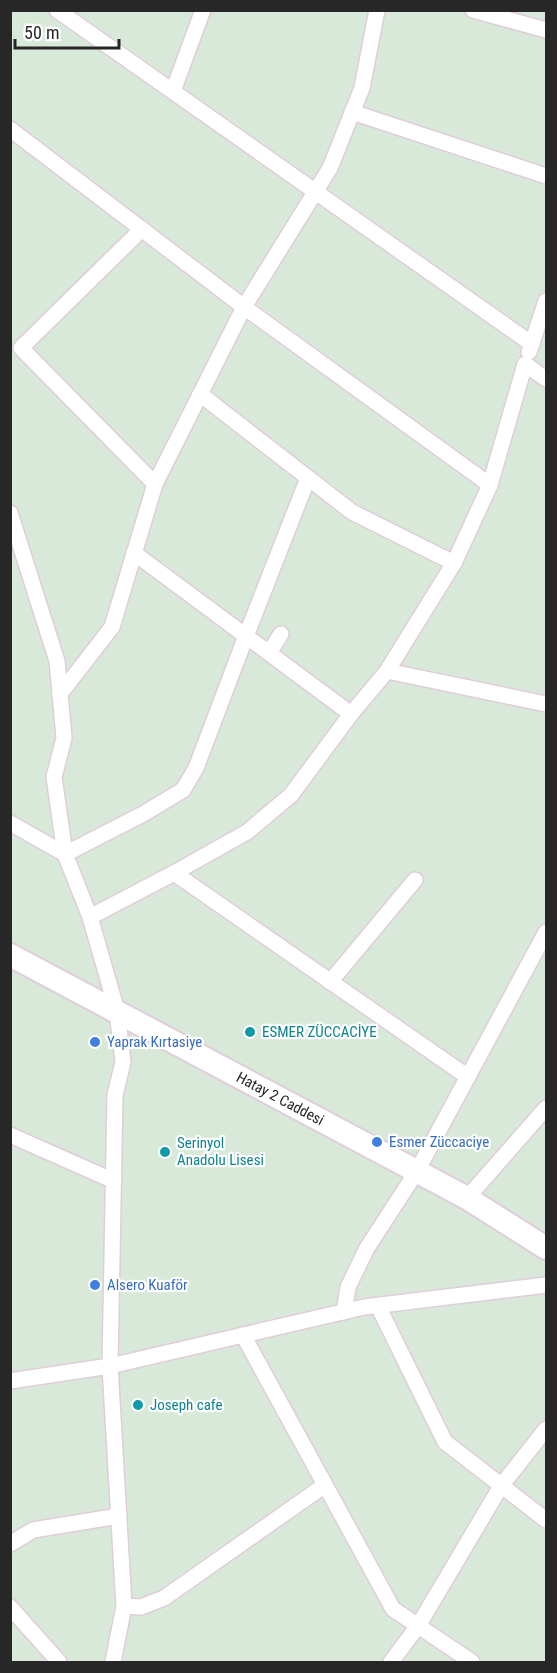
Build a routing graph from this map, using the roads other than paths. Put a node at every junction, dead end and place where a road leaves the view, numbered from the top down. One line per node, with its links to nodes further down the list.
1 (57, 10): 6 (street)
2 (203, 10): 6 (street)
3 (377, 10): 7 (street)
4 (473, 10): 5 (street)
5 (546, 30)
6 (173, 91): 10 (street)
7 (352, 112): 9 (street); 10 (street)
8 (10, 129): 11 (street)
9 (546, 176)
10 (315, 192): 13 (street); 14 (street)
11 (142, 229): 13 (street); 19 (street)
12 (546, 301): 14 (street)
13 (244, 307): 17 (street); 20 (street)
14 (532, 344): 15 (street)
15 (525, 364): 16 (street); 20 (street)
16 (546, 379)
17 (200, 394): 18 (street); 19 (street)
18 (308, 478): 23 (street); 25 (street)
19 (155, 484): 22 (street)
20 (490, 485): 23 (street)
21 (10, 513): 28 (street)
22 (134, 553): 25 (street); 28 (street)
23 (454, 563): 27 (street)
24 (281, 634): 26 (street)
25 (246, 636): 26 (street); 32 (street)
26 (269, 653): 30 (street)
27 (387, 671): 29 (street); 30 (street)
28 (60, 694): 32 (street)
29 (546, 704)
30 (351, 714): 33 (street)
31 (10, 823): 32 (street)
32 (65, 854): 35 (street)
33 (174, 873): 35 (street); 38 (street)
34 (415, 879): 38 (street)
35 (90, 917): 39 (street)
36 (544, 942): 40 (street)
37 (10, 955): 39 (street, Hatay 2 Caddesi)
38 (330, 982): 40 (street)
39 (117, 1011): 43 (street, Hatay 2 Caddesi); 44 (street)
40 (468, 1077): 43 (street)
41 (546, 1108): 45 (street)
42 (10, 1135): 44 (street)
43 (417, 1171): 45 (street, Hatay 2 Caddesi); 49 (street)
44 (114, 1181): 51 (street)
45 (467, 1198): 46 (street, Hatay 2 Caddesi)
46 (546, 1248)
47 (546, 1285): 48 (street)
48 (378, 1306): 49 (street); 55 (street)
49 (344, 1312): 50 (street)
50 (243, 1335): 51 (street); 54 (street)
51 (110, 1366): 52 (street); 56 (street)
52 (10, 1381)
53 (546, 1429): 55 (street)
54 (325, 1485): 59 (street); 61 (street)
55 (501, 1486): 57 (street); 61 (street)
56 (119, 1516): 58 (street); 59 (street)
57 (546, 1520)
58 (10, 1544)
59 (124, 1605): 63 (street)
60 (10, 1607): 62 (street)
61 (418, 1626): 64 (street); 65 (street)
62 (58, 1662)
63 (113, 1662)
64 (391, 1662)
65 (472, 1662)

